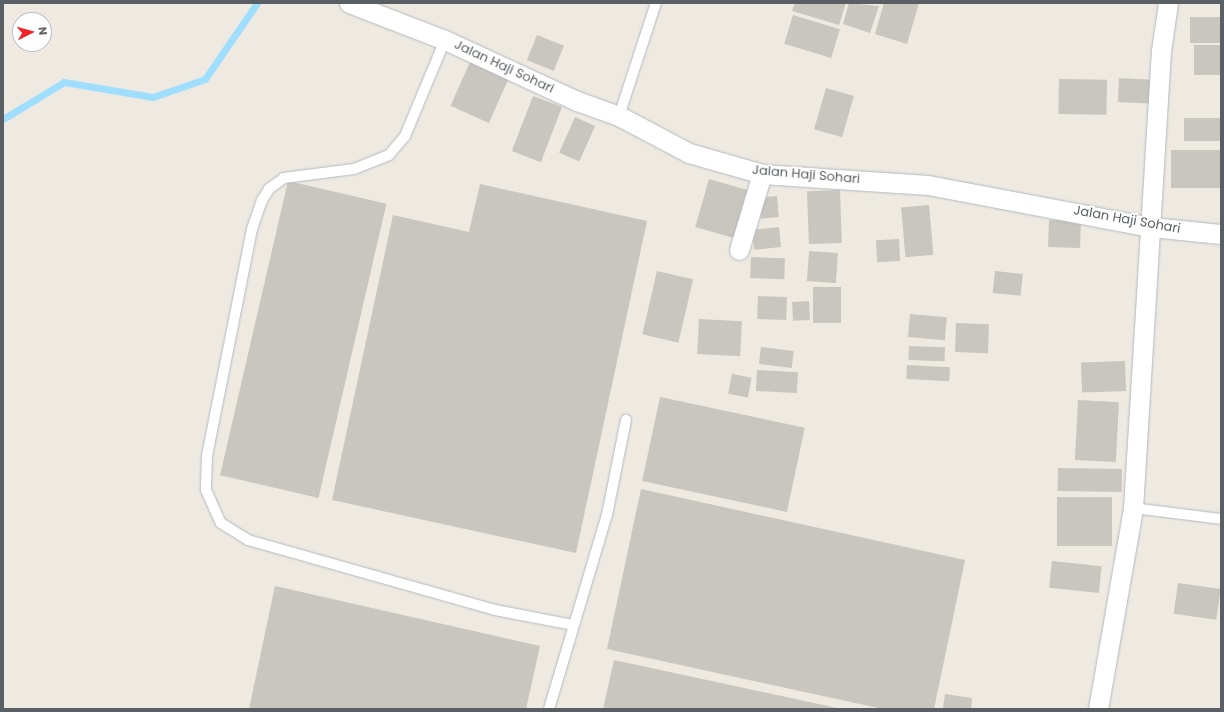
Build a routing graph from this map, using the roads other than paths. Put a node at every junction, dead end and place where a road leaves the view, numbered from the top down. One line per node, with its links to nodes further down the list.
1 (349, 3): 4 (street, Jalan Haji Sohari)
2 (656, 3): 5 (lane)
3 (1168, 3): 7 (street)
4 (445, 40): 5 (street, Jalan Haji Sohari); 13 (lane)
5 (619, 116): 6 (street, Jalan Haji Sohari)
6 (762, 174): 7 (street, Jalan Haji Sohari); 9 (street)
7 (1151, 227): 8 (street, Jalan Haji Sohari); 11 (street)
8 (1221, 234)
9 (739, 250)
10 (626, 420): 13 (lane)
11 (1133, 508): 12 (lane); 15 (street)
12 (1221, 519)
13 (573, 625): 14 (lane)
14 (549, 709)
15 (1098, 709)

